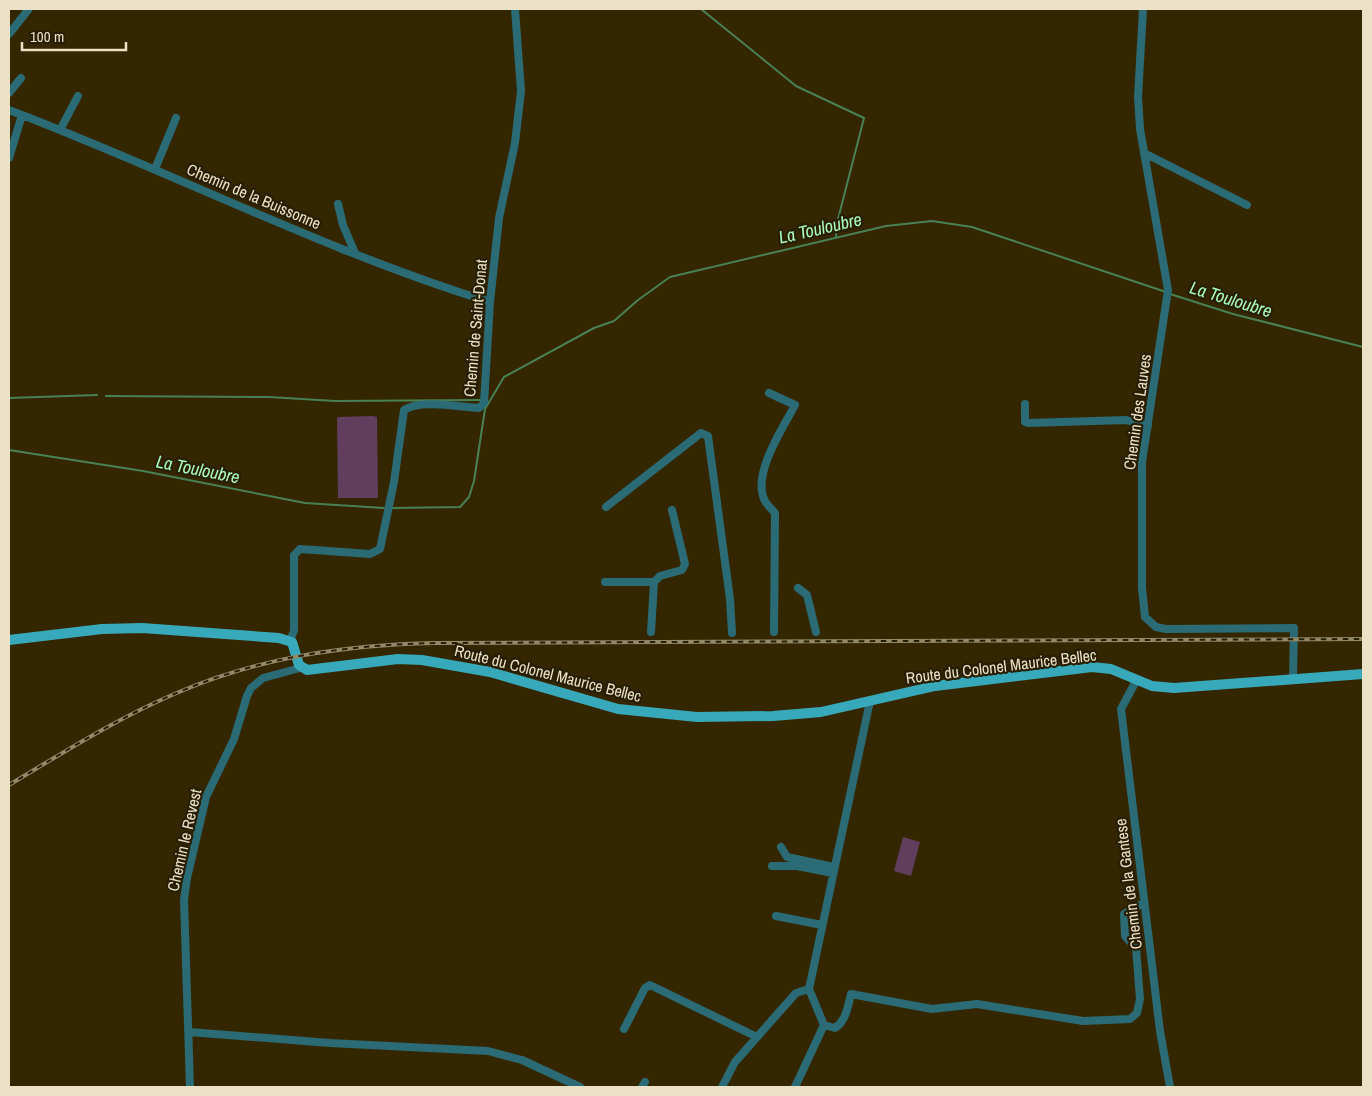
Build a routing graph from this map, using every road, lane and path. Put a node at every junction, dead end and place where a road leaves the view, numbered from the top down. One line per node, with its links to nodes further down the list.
1 (515, 9): 18 (street, Chemin de Saint-Donat)
2 (1143, 9): 12 (street, Chemin des Lauves)
3 (28, 10): 4 (street)
4 (9, 34)
5 (21, 78): 6 (street)
6 (9, 93)
7 (78, 96): 11 (street)
8 (9, 110): 9 (street, Chemin de la Buissonne)
9 (22, 115): 11 (street, Chemin de la Buissonne); 13 (street)
10 (176, 118): 14 (street)
11 (60, 130): 14 (street, Chemin de la Buissonne)
12 (1144, 153): 16 (street); 21 (street, Chemin des Lauves)
13 (9, 158)
14 (155, 169): 17 (street, Chemin de la Buissonne)
15 (338, 204): 17 (street)
16 (1247, 206)
17 (355, 253): 18 (street, Chemin de la Buissonne)
18 (490, 302): 32 (street, Chemin de Saint-Donat)
19 (769, 393): 28 (street)
20 (1025, 404): 21 (street)
21 (1148, 426): 35 (street, Chemin des Lauves)
22 (606, 507): 30 (street)
23 (672, 510): 25 (street)
24 (605, 582): 25 (street)
25 (654, 582): 27 (street)
26 (798, 588): 29 (street)
27 (651, 632)
28 (774, 632)
29 (816, 632)
30 (732, 633)
31 (9, 640): 32 (main road)
32 (290, 640): 33 (main road)
33 (300, 668): 37 (main road, Route du Colonel Maurice Bellec); 47 (street, Chemin le Revest)
34 (1363, 674): 35 (main road, Route du Colonel Maurice Bellec)
35 (1293, 680): 36 (main road, Route du Colonel Maurice Bellec)
36 (1136, 681): 37 (main road, Route du Colonel Maurice Bellec); 41 (street, Chemin de la Gantese)
37 (870, 702): 40 (street)
38 (781, 847): 40 (street)
39 (772, 866): 40 (street)
40 (834, 870): 43 (street)
41 (1143, 903): 45 (street); 53 (street, Chemin de la Gantese)
42 (776, 916): 43 (street)
43 (822, 925): 44 (street)
44 (809, 989): 45 (street); 48 (street)
45 (824, 1025): 52 (street)
46 (624, 1029): 48 (street)
47 (188, 1032): 49 (street, Chemin le Revest); 50 (street)
48 (757, 1037): 51 (street)
49 (190, 1087)
50 (580, 1087)
51 (722, 1087)
52 (795, 1087)
53 (1170, 1087)

